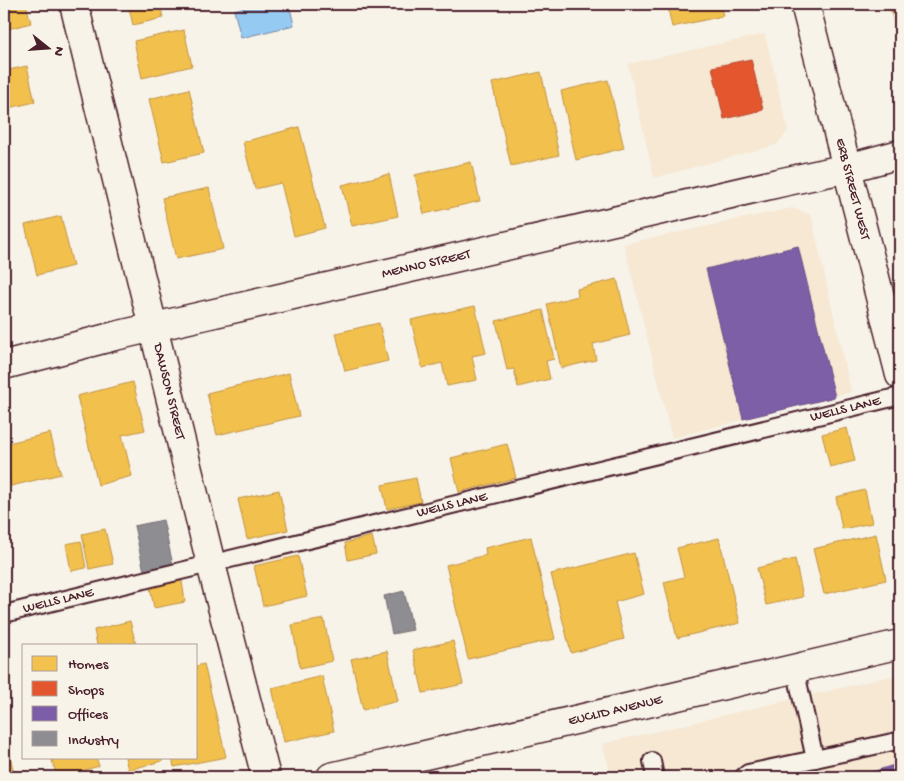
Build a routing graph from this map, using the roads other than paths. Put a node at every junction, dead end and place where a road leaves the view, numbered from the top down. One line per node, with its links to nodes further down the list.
1 (74, 4): 5 (street, DAWSON STREET)
2 (805, 4): 4 (street, ERB STREET WEST)
3 (900, 154): 4 (street, MENNO STREET)
4 (848, 168): 5 (street, MENNO STREET); 7 (street, ERB STREET WEST)
5 (153, 327): 6 (street, MENNO STREET); 9 (street, DAWSON STREET)
6 (4, 365)
7 (900, 375)
8 (900, 396): 9 (lane, WELLS LANE)
9 (210, 564): 10 (lane, WELLS LANE); 16 (street, DAWSON STREET)
10 (4, 614)
11 (900, 644): 12 (street, EUCLID AVENUE)
12 (795, 668): 14 (lane); 17 (street, EUCLID AVENUE)
13 (897, 741): 14 (lane)
14 (815, 759): 19 (lane)
15 (652, 761): 18 (lane)
16 (266, 777)
17 (330, 777)
18 (656, 777)
19 (744, 777)

